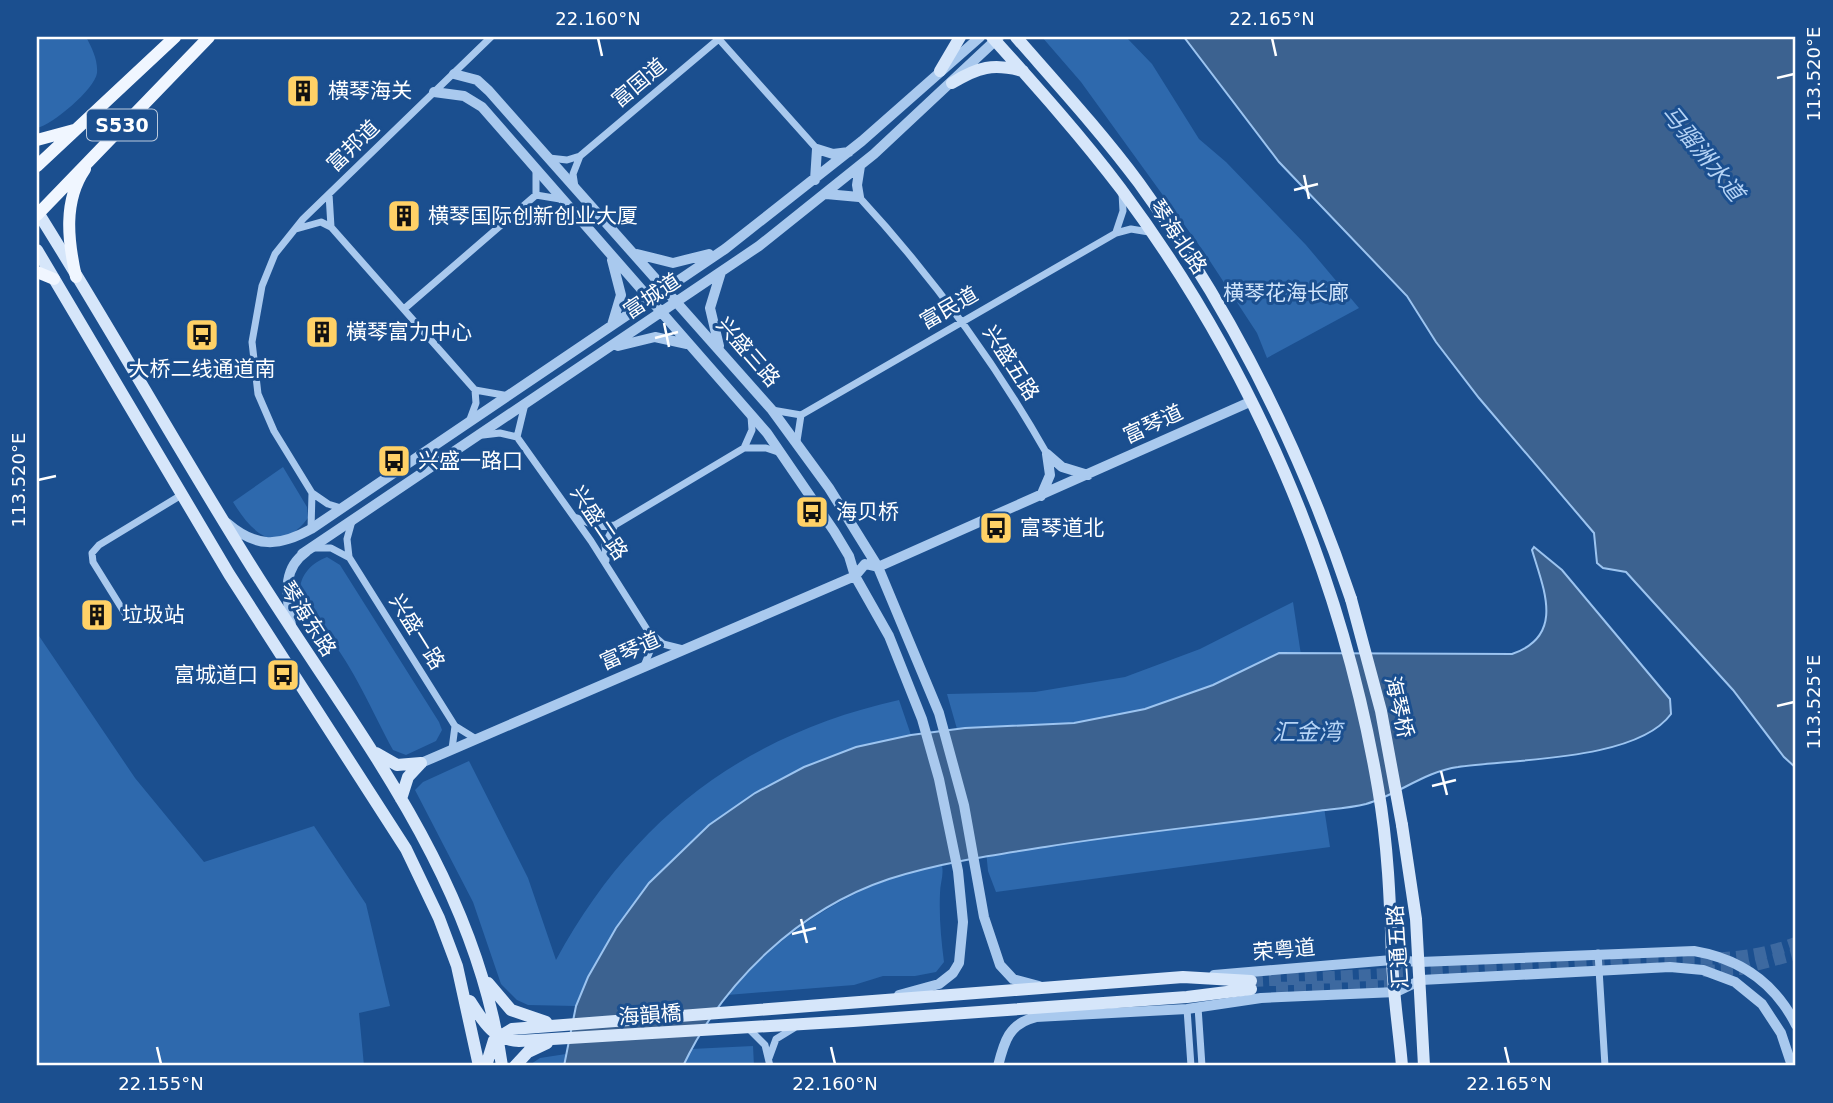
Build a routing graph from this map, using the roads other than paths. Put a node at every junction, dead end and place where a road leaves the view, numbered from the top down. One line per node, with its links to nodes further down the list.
1 (175, 37): 14 (main road, S530)
2 (209, 37): 16 (main road, S530)
3 (491, 37): 11 (street, 富邦道)
4 (960, 37): 9 (main road)
5 (980, 37): 9 (street, 富城道)
6 (1016, 37): 84 (main road, 琴海北路)
7 (718, 38): 17 (street); 19 (street, 富国道)
8 (995, 38): 10 (main road, 琴海北路); 12 (street, 富城道)
9 (940, 71): 18 (street, 富城道)
10 (1023, 71): 12 (main road); 26 (main road, 琴海北路)
11 (454, 74): 13 (street, 富邦道); 20 (street, 兴盛三路)
12 (952, 83): 22 (street, 富城道)
13 (435, 92): 23 (street, 兴盛三路); 27 (street, 富邦道)
14 (78, 129): 15 (main road); 21 (main road, S530)
15 (37, 140)
16 (98, 149): 32 (main road, S530); 43 (main road)
17 (817, 149): 18 (street); 24 (street)
18 (849, 152): 24 (street, 富城道)
19 (580, 156): 20 (street); 25 (street)
20 (549, 158): 25 (street, 兴盛三路)
21 (37, 166)
22 (860, 166): 28 (street, 富城道); 30 (street)
23 (536, 168): 29 (street); 31 (street, 兴盛三路)
24 (815, 180): 37 (street, 富城道)
25 (575, 187): 40 (street, 兴盛三路)
26 (1121, 188): 35 (street); 36 (main road, 琴海北路)
27 (330, 193): 33 (street); 34 (street)
28 (826, 194): 30 (street); 42 (street, 富城道)
29 (536, 195): 31 (street); 48 (street)
30 (859, 197): 50 (street, 兴盛五路)
31 (562, 199): 39 (street, 兴盛三路)
32 (37, 213): 43 (main road, 琴海东路)
33 (331, 227): 34 (street); 48 (street)
34 (295, 230): 70 (street)
35 (1116, 233): 36 (street); 50 (street, 富民道)
36 (1153, 233): 57 (main road, 琴海北路)
37 (725, 249): 40 (street); 45 (street, 富城道)
38 (37, 250): 44 (main road, 琴海东路)
39 (610, 254): 46 (street, 兴盛三路); 51 (street)
40 (635, 254): 45 (street, 兴盛三路)
41 (37, 272): 44 (main road)
42 (721, 272): 47 (street, 富城道); 54 (street)
43 (76, 277): 76 (main road, 琴海东路)
44 (54, 278): 71 (main road, 琴海东路)
45 (667, 288): 46 (street, 富城道); 47 (street, 兴盛三路)
46 (650, 299): 49 (street, 兴盛三路); 51 (street, 富城道)
47 (678, 302): 49 (street, 富城道); 54 (street, 兴盛三路)
48 (404, 309): 55 (street)
49 (662, 313): 52 (street, 兴盛三路); 53 (street, 富城道)
50 (962, 321): 61 (street, 富民道); 67 (street, 兴盛五路)
51 (612, 325): 56 (street, 富城道)
52 (690, 345): 53 (street); 59 (street, 兴盛三路)
53 (609, 348): 58 (street, 富城道)
54 (721, 352): 60 (street, 兴盛三路)
55 (475, 390): 56 (street); 62 (street)
56 (509, 396): 62 (street, 富城道)
57 (1252, 401): 69 (street, 富琴道); 85 (main road, 琴海北路)
58 (525, 404): 63 (street, 富城道); 64 (street)
59 (749, 410): 66 (street); 68 (street, 兴盛三路)
60 (772, 410): 61 (street); 65 (street, 兴盛三路)
61 (801, 415): 65 (street)
62 (469, 423): 73 (street, 富城道)
63 (478, 436): 64 (street); 75 (street, 富城道)
64 (517, 437): 74 (street, 兴盛二路)
65 (797, 441): 82 (street, 兴盛三路)
66 (744, 448): 68 (street); 77 (street)
67 (1047, 454): 69 (street); 72 (street)
68 (785, 456): 83 (street, 兴盛三路)
69 (1088, 475): 72 (street, 富琴道)
70 (312, 493): 73 (street); 78 (street)
71 (183, 494): 86 (street); 103 (main road, 琴海东路)
72 (1041, 496): 82 (street, 富琴道)
73 (341, 508): 78 (street, 富城道)
74 (576, 518): 77 (street); 81 (street, 兴盛二路)
75 (352, 521): 79 (street, 富城道); 80 (street)
76 (225, 522): 78 (street, 富城道); 87 (main road, 琴海东路)
77 (615, 525): 81 (street)
78 (311, 529)
79 (306, 551): 80 (street); 87 (street)
80 (349, 557): 91 (street, 兴盛一路)
81 (607, 564): 88 (street, 兴盛二路)
82 (878, 567): 83 (street, 富琴道); 108 (street, 兴盛三路)
83 (855, 576): 89 (street, 富琴道); 111 (street, 兴盛三路)
84 (1351, 599): 97 (main road, 海琴桥, bridge)
85 (1334, 604): 98 (main road, 海琴桥)
86 (130, 620)
87 (292, 629): 93 (main road, 琴海东路)
88 (648, 631): 89 (street, 兴盛二路); 90 (street)
89 (683, 649): 90 (street, 富琴道)
90 (643, 666): 92 (street, 富琴道)
91 (455, 726): 92 (street, 兴盛一路); 94 (street)
92 (476, 739): 94 (street, 富琴道)
93 (370, 749): 95 (main road); 96 (main road, 琴海东路)
94 (452, 750): 95 (street, 富琴道)
95 (421, 763): 96 (main road)
96 (401, 799): 100 (main road, 琴海东路)
97 (1402, 825): 102 (main road, 汇通五路)
98 (1384, 828): 101 (main road, 汇通五路)
99 (1598, 953): 102 (street, 荣粤道); 104 (street); 116 (street, 荣粤道)
100 (478, 960): 103 (main road); 105 (main road, 琴海东路)
101 (1392, 960): 102 (street, 荣粤道); 106 (street, 荣粤道); 110 (main road, 汇通五路)
102 (1420, 962): 107 (main road, 汇通五路)
103 (457, 966): 109 (main road, 琴海东路)
104 (1599, 971): 107 (street); 130 (street); 131 (street)
105 (482, 974): 115 (main road); 118 (main road, 琴海东路)
106 (1184, 977): 108 (main road, 荣粤道); 112 (main road)
107 (1421, 980): 110 (street); 129 (main road, 汇通五路)
108 (1044, 987): 111 (main road, 荣粤道)
109 (464, 992): 118 (main road); 121 (main road, 琴海东路)
110 (1396, 992): 112 (street); 128 (main road, 汇通五路)
111 (881, 999): 113 (main road, 荣粤道)
112 (1191, 1004): 114 (main road); 125 (street); 126 (street); 127 (street)
113 (745, 1012): 115 (main road, 海韻橋)
114 (801, 1024): 117 (main road); 120 (street)
115 (556, 1025): 118 (main road, 海韻橋)
116 (1796, 1025)
117 (746, 1027): 119 (main road, 海韻橋); 120 (street)
118 (497, 1036): 119 (main road, 海韻橋); 122 (main road); 123 (main road, 琴海东路)
119 (557, 1040): 124 (main road)
120 (770, 1062)
121 (479, 1066)
122 (486, 1066)
123 (502, 1066)
124 (515, 1066)
125 (998, 1066)
126 (1191, 1066)
127 (1202, 1066)
128 (1402, 1066)
129 (1424, 1066)
130 (1605, 1066)
131 (1792, 1066)

